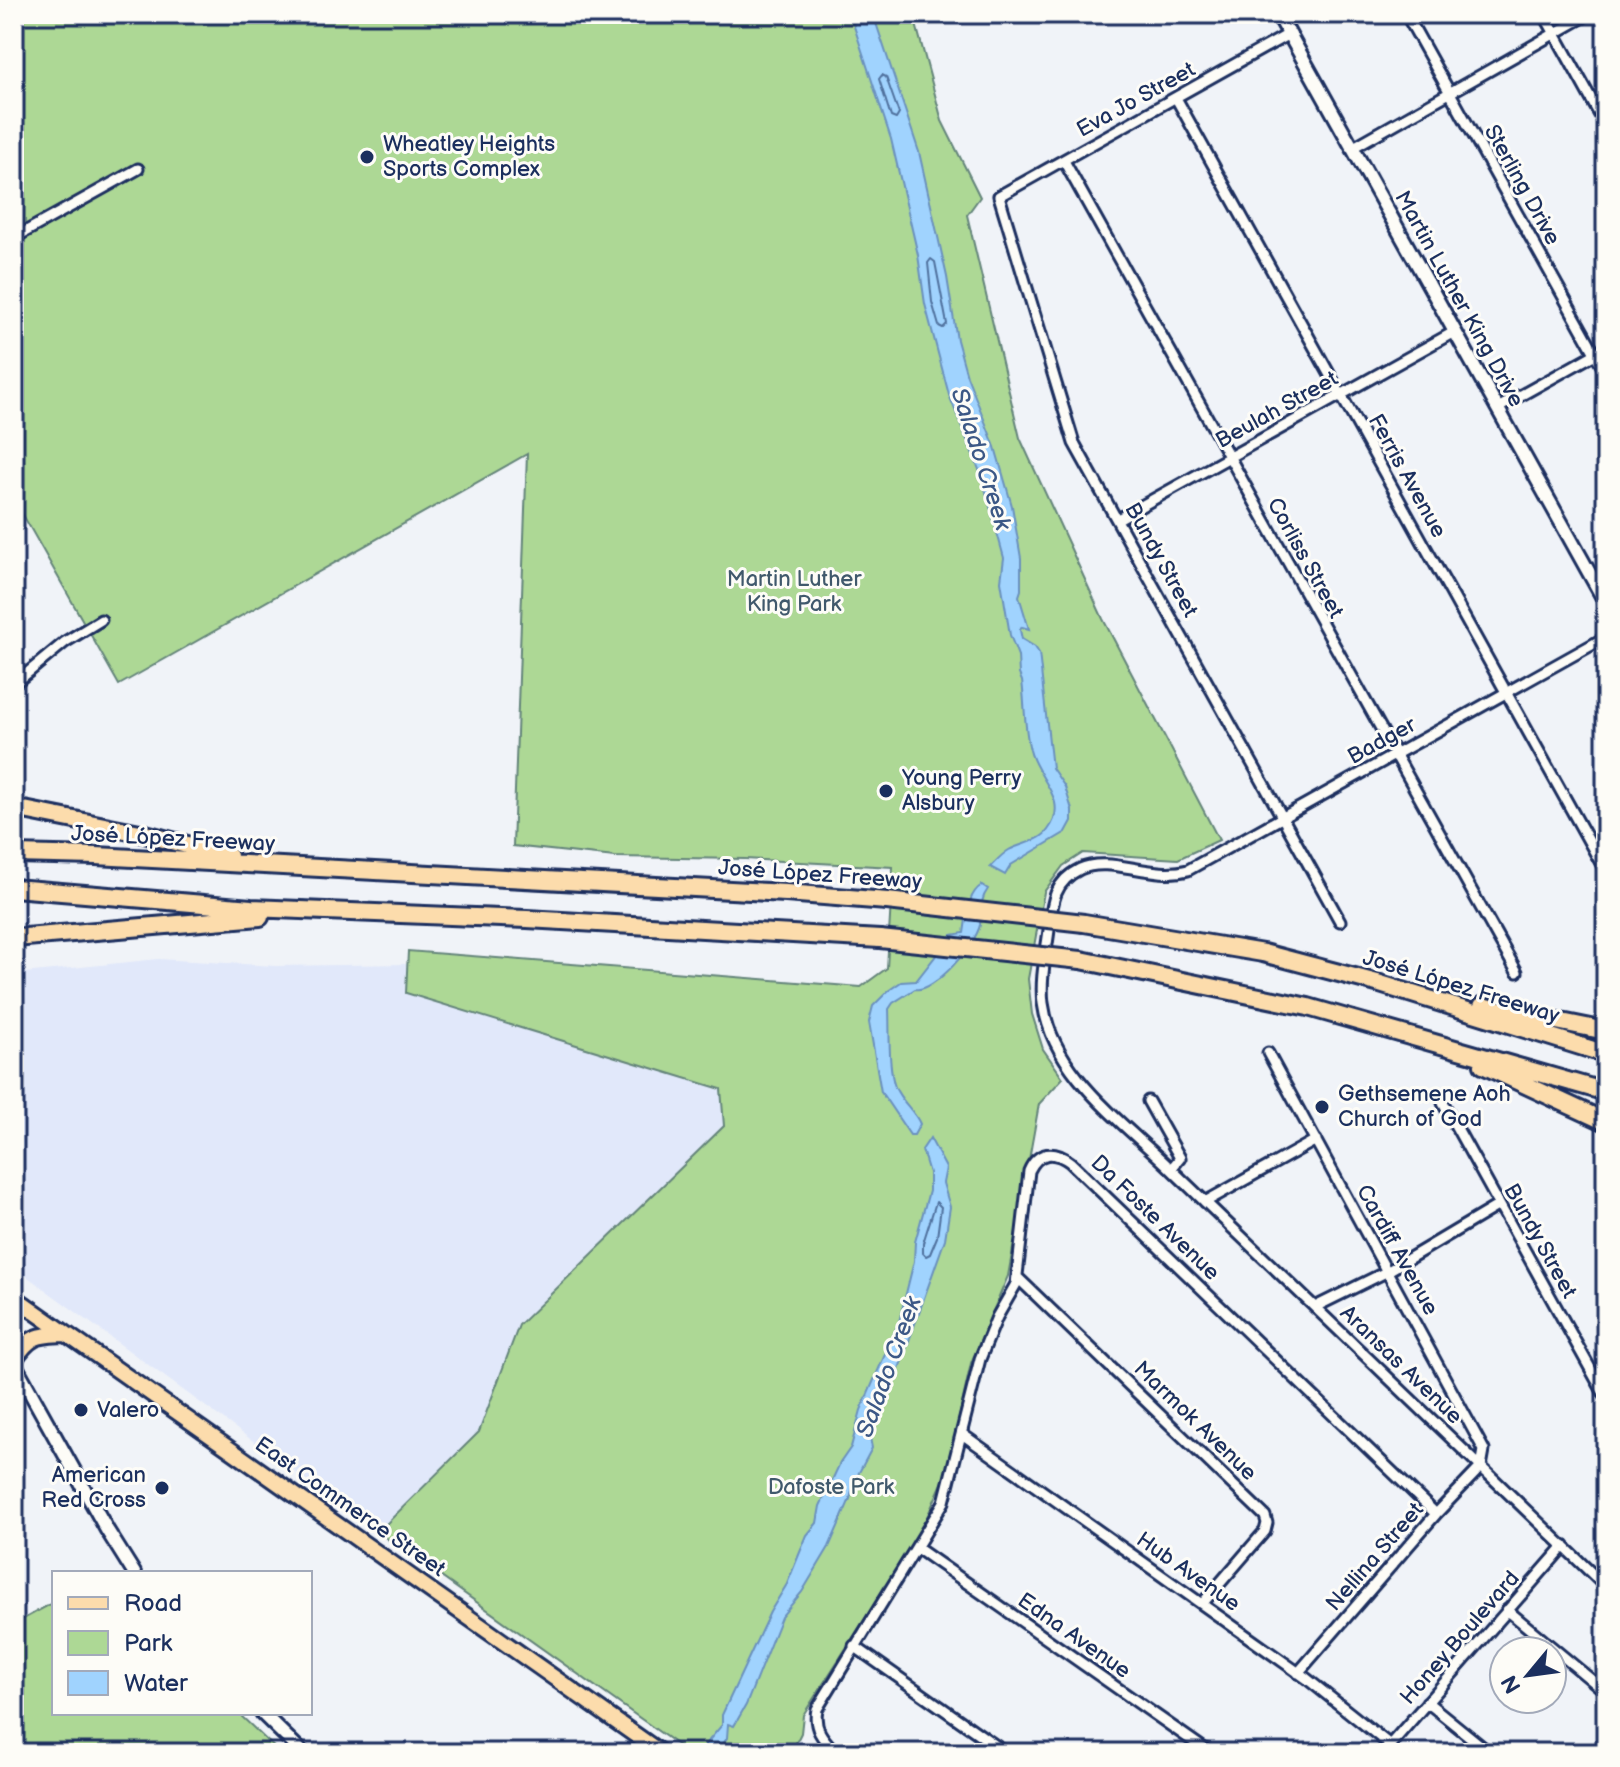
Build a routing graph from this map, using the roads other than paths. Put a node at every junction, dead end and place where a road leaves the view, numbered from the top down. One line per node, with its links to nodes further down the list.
1 (1278, 14): 5 (main road, Martin Luther King Drive)
2 (1406, 14): 7 (street, Sterling Drive)
3 (1544, 14): 6 (street)
4 (1589, 14): 6 (street)
5 (1289, 34): 8 (street, Eva Jo Street); 10 (main road, Martin Luther King Drive)
6 (1555, 34): 7 (street); 9 (street)
7 (1450, 93): 10 (street); 17 (street, Sterling Drive)
8 (1176, 98): 11 (street, Eva Jo Street); 19 (street, Ferris Avenue)
9 (1606, 126)
10 (1352, 148): 15 (main road, Martin Luther King Drive)
11 (1064, 161): 13 (street, Eva Jo Street); 21 (street, Corliss Street)
12 (138, 169): 14 (street)
13 (999, 196): 22 (street, Bundy Street)
14 (14, 238)
15 (1454, 332): 19 (street, Beulah Street); 20 (main road, Martin Luther King Drive)
16 (1606, 348): 17 (street)
17 (1595, 354): 18 (street, Sterling Drive); 20 (street)
18 (1606, 373)
19 (1341, 394): 21 (street, Beulah Street); 27 (street, Ferris Avenue)
20 (1498, 408): 23 (main road, Martin Luther King Drive)
21 (1229, 458): 22 (street, Beulah Street); 28 (street, Corliss Street)
22 (1118, 519): 30 (street, Bundy Street)
23 (1606, 603)
24 (101, 620): 26 (street)
25 (1606, 637): 27 (street, Badger)
26 (14, 684)
27 (1506, 692): 28 (street, Badger); 33 (street, Ferris Avenue)
28 (1394, 755): 30 (street, Badger); 39 (street, Corliss Street)
29 (14, 808): 32 (highway)
30 (1282, 816): 34 (street, Badger); 37 (street, Bundy Street)
31 (14, 854): 32 (highway, José López Freeway)
32 (262, 865): 40 (highway, José López Freeway, bridge)
33 (1606, 872)
34 (1174, 873): 50 (street, Aransas Avenue)
35 (14, 888): 36 (highway)
36 (324, 911): 38 (highway); 42 (highway, bridge)
37 (1340, 921)
38 (14, 938)
39 (1517, 972)
40 (1377, 983): 41 (highway); 44 (highway, José López Freeway)
41 (1606, 1031)
42 (1446, 1046): 45 (highway); 48 (highway)
43 (1268, 1053): 49 (street, Cardiff Avenue)
44 (1606, 1054)
45 (1606, 1092)
46 (1148, 1101): 50 (street)
47 (1443, 1103): 52 (street, Bundy Street)
48 (1606, 1122)
49 (1316, 1140): 51 (street); 53 (street, Cardiff Avenue)
50 (1171, 1169): 51 (street, Aransas Avenue)
51 (1205, 1202): 56 (street, Aransas Avenue)
52 (1499, 1205): 53 (street); 59 (street, Bundy Street)
53 (1388, 1271): 56 (street); 61 (street, Cardiff Avenue)
54 (1017, 1277): 60 (street, Da Foste Avenue); 62 (street, Da Foste Avenue); 67 (street, Marmok Avenue)
55 (14, 1297): 57 (main road, East Commerce Street)
56 (1315, 1307): 61 (street, Aransas Avenue)
57 (65, 1334): 58 (main road); 76 (main road, East Commerce Street)
58 (14, 1362): 65 (main road)
59 (1606, 1397)
60 (962, 1434): 64 (street, Da Foste Avenue); 67 (street, Hub Avenue)
61 (1481, 1467): 62 (street, Nellina Street); 63 (street, Aransas Avenue)
62 (1436, 1514): 70 (street, Nellina Street)
63 (1564, 1546): 66 (street, Aransas Avenue); 68 (street, Honey Boulevard)
64 (917, 1548): 69 (street, Da Foste Avenue); 79 (street, Edna Avenue)
65 (133, 1571)
66 (1606, 1587)
67 (1202, 1604): 70 (street, Hub Avenue)
68 (1507, 1610): 71 (street); 72 (street, Honey Boulevard)
69 (854, 1646): 77 (street, Da Foste Avenue); 78 (street)
70 (1298, 1673): 74 (street, Hub Avenue)
71 (1606, 1692)
72 (1427, 1702): 74 (street, Honey Boulevard); 80 (street)
73 (264, 1715): 75 (main road)
74 (1386, 1749)
75 (303, 1753)
76 (661, 1753)
77 (836, 1753)
78 (1006, 1753)
79 (1210, 1753)
80 (1490, 1753)

